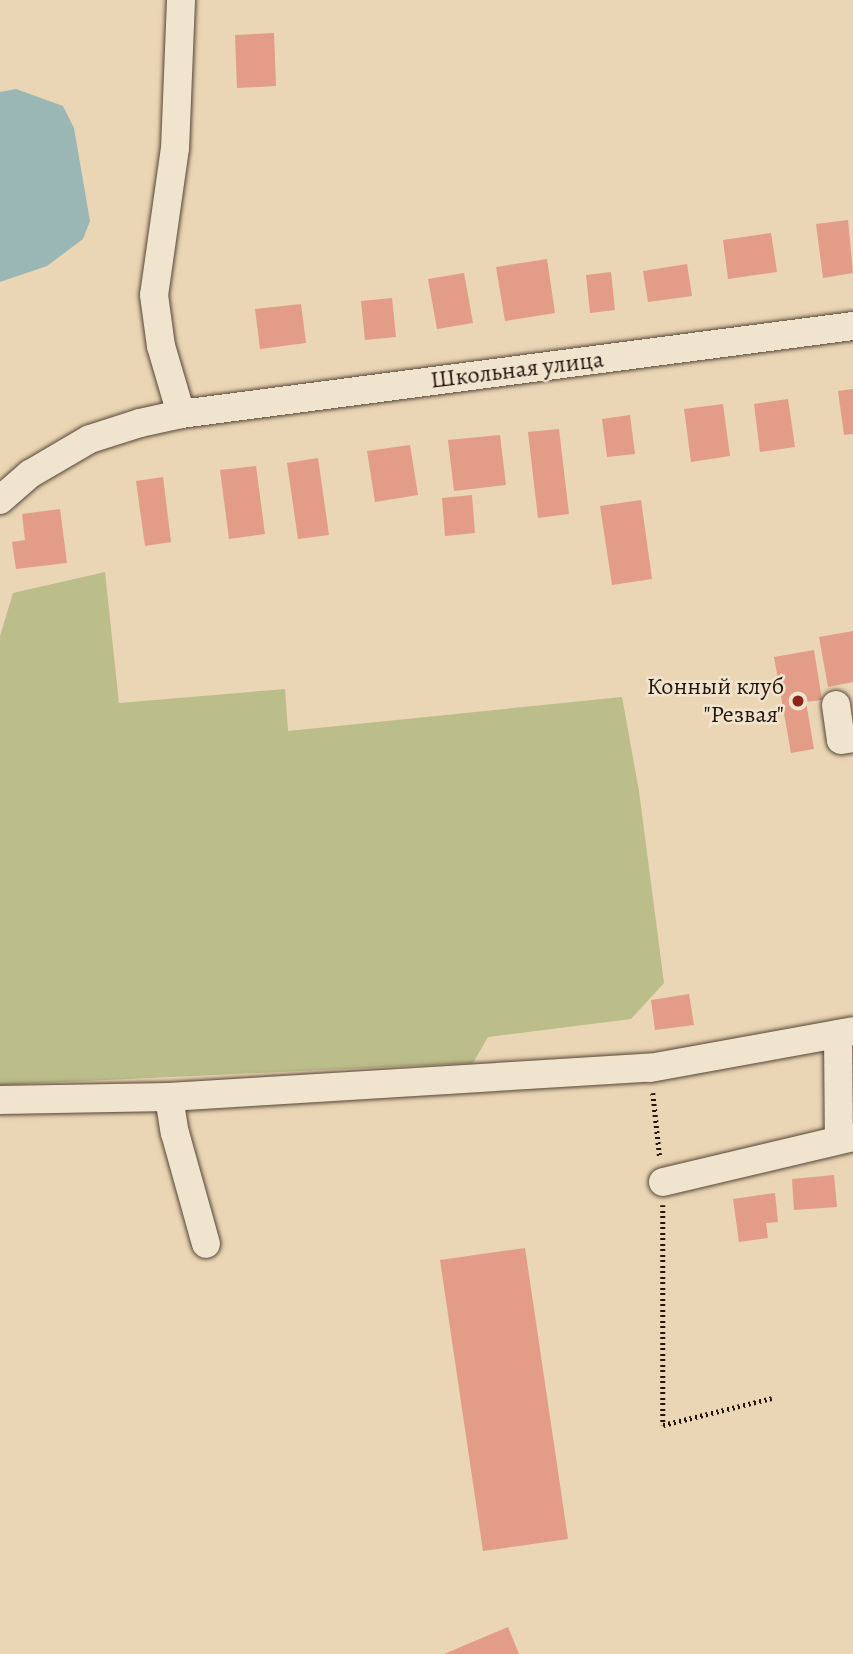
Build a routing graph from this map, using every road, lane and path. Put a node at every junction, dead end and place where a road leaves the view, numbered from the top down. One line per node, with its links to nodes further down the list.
1 (181, 0): 3 (street)
2 (853, 326): 3 (street, Школьная улица)
3 (181, 414): 4 (street, Школьная улица)
4 (0, 500)
5 (836, 705): 6 (street)
6 (853, 738)
7 (845, 1033): 8 (street); 11 (street)
8 (650, 1068): 9 (street); 12 (path)
9 (169, 1097): 10 (street); 13 (street)
10 (0, 1100)
11 (846, 1138): 12 (street)
12 (663, 1182): 14 (path)
13 (206, 1244)
14 (772, 1398)

